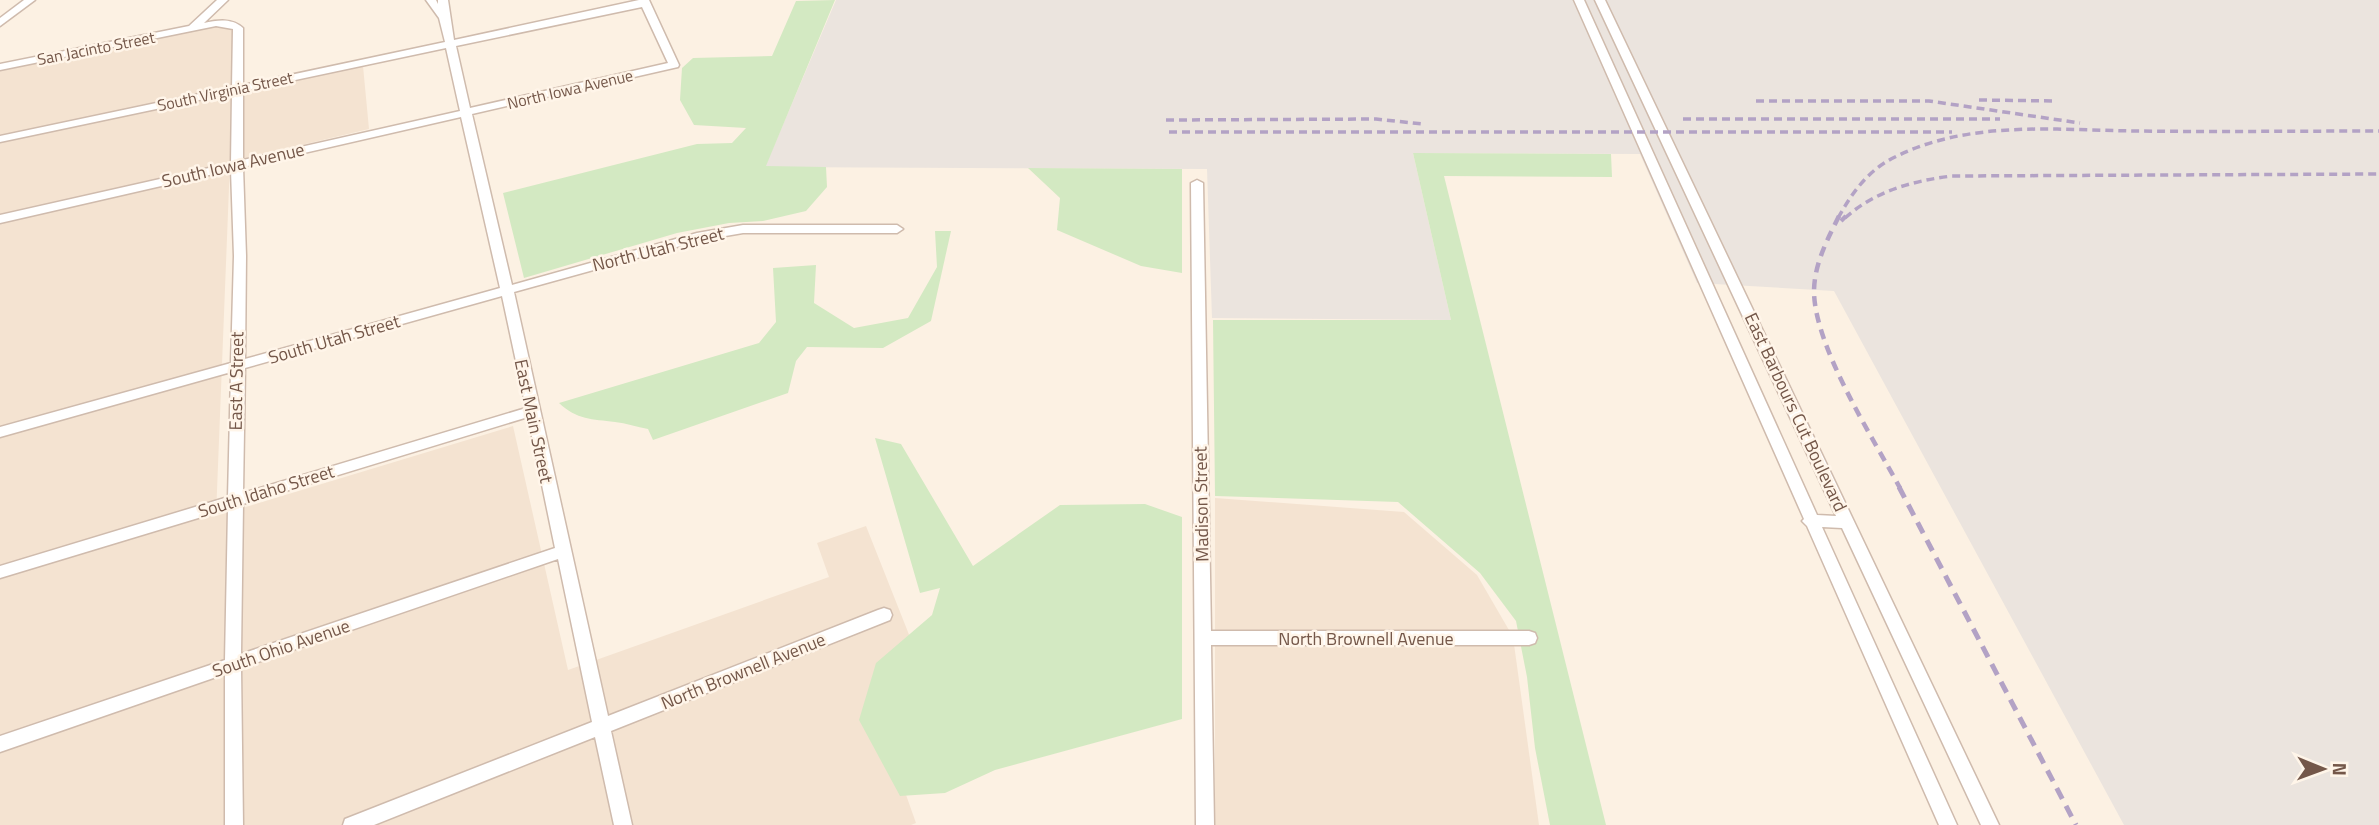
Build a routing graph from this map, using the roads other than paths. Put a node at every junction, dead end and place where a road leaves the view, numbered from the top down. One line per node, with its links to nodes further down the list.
1 (30, 0): 9 (street)
2 (223, 0): 10 (street)
3 (431, 0): 8 (street, East Main Street)
4 (443, 0): 8 (street, East Main Street)
5 (1579, 0): 14 (street, East Barbours Cut Boulevard)
6 (1600, 0): 15 (street, East Barbours Cut Boulevard)
7 (645, 1): 11 (street, South Virginia Street); 16 (street, North Iowa Avenue)
8 (444, 18): 11 (street, East Main Street)
9 (0, 23)
10 (191, 29): 12 (street, San Jacinto Street); 13 (street, East A Street)
11 (451, 44): 13 (street, South Virginia Street); 16 (street, East Main Street)
12 (0, 67)
13 (238, 88): 17 (street, South Virginia Street); 18 (street, East A Street)
14 (1625, 104): 15 (street); 22 (street, East Barbours Cut Boulevard)
15 (1650, 104): 23 (street, East Barbours Cut Boulevard)
16 (466, 112): 18 (street, South Iowa Avenue); 24 (street, East Main Street)
17 (0, 139)
18 (237, 164): 20 (street, South Iowa Avenue); 25 (street, East A Street)
19 (1197, 183): 34 (street, Madison Street)
20 (0, 219)
21 (897, 229): 24 (street, North Utah Street)
22 (1693, 257): 23 (street); 29 (street, East Barbours Cut Boulevard)
23 (1724, 257): 30 (street, East Barbours Cut Boulevard)
24 (506, 290): 25 (street, South Utah Street); 26 (street, East Main Street)
25 (236, 367): 27 (street, South Utah Street); 28 (street, East A Street)
26 (532, 411): 28 (street, South Idaho Street); 31 (street, East Main Street)
27 (0, 432)
28 (235, 500): 32 (street, South Idaho Street); 36 (street, East A Street)
29 (1810, 521): 30 (street); 43 (street, East Barbours Cut Boulevard)
30 (1847, 522): 44 (street, East Barbours Cut Boulevard)
31 (563, 551): 36 (street, South Ohio Avenue); 37 (street, East Main Street)
32 (0, 572)
33 (884, 615): 37 (street, North Brownell Avenue)
34 (1202, 638): 35 (street, North Brownell Avenue); 42 (street, Madison Street)
35 (1529, 638)
36 (233, 665): 38 (street, South Ohio Avenue); 39 (street, East A Street)
37 (602, 728): 40 (street, North Brownell Avenue); 41 (street, East Main Street)
38 (0, 744)
39 (234, 825)
40 (352, 825)
41 (623, 825)
42 (1205, 825)
43 (1948, 825)
44 (1990, 825)

